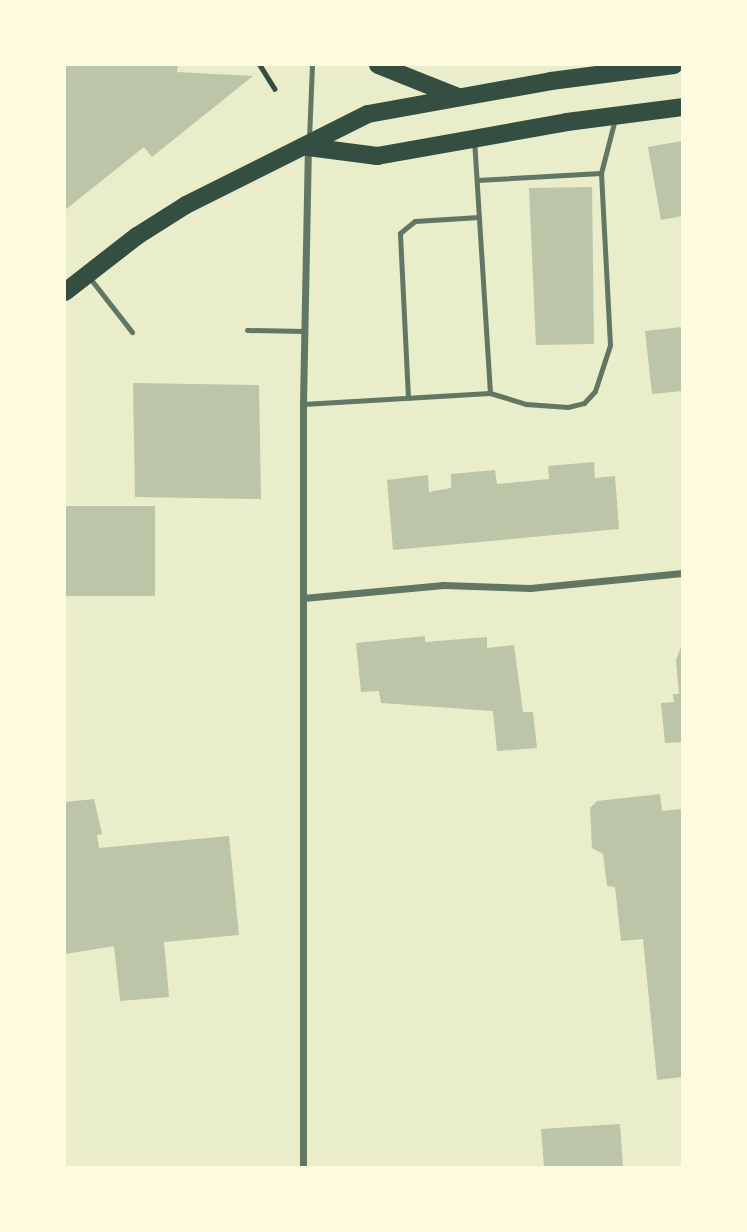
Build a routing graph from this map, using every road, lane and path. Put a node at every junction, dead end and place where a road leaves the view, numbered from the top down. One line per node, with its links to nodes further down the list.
1 (260, 65): 5 (path)
2 (312, 65): 10 (lane)
3 (378, 65): 6 (main road)
4 (674, 65): 6 (main road)
5 (275, 89)
6 (458, 97): 10 (main road)
7 (682, 107): 8 (main road)
8 (617, 115): 9 (main road); 11 (lane)
9 (473, 138): 10 (main road); 12 (lane)
10 (308, 148): 14 (main road); 17 (street)
11 (601, 173): 12 (lane); 19 (lane)
12 (477, 180): 13 (lane)
13 (479, 217): 19 (lane); 20 (lane)
14 (87, 275): 15 (main road); 18 (lane)
15 (65, 292)
16 (247, 330): 17 (lane)
17 (305, 331): 21 (street)
18 (132, 332)
19 (490, 393): 20 (lane)
20 (408, 398): 21 (lane)
21 (303, 404): 23 (street)
22 (682, 573): 23 (street)
23 (303, 598): 24 (street)
24 (303, 1167)

